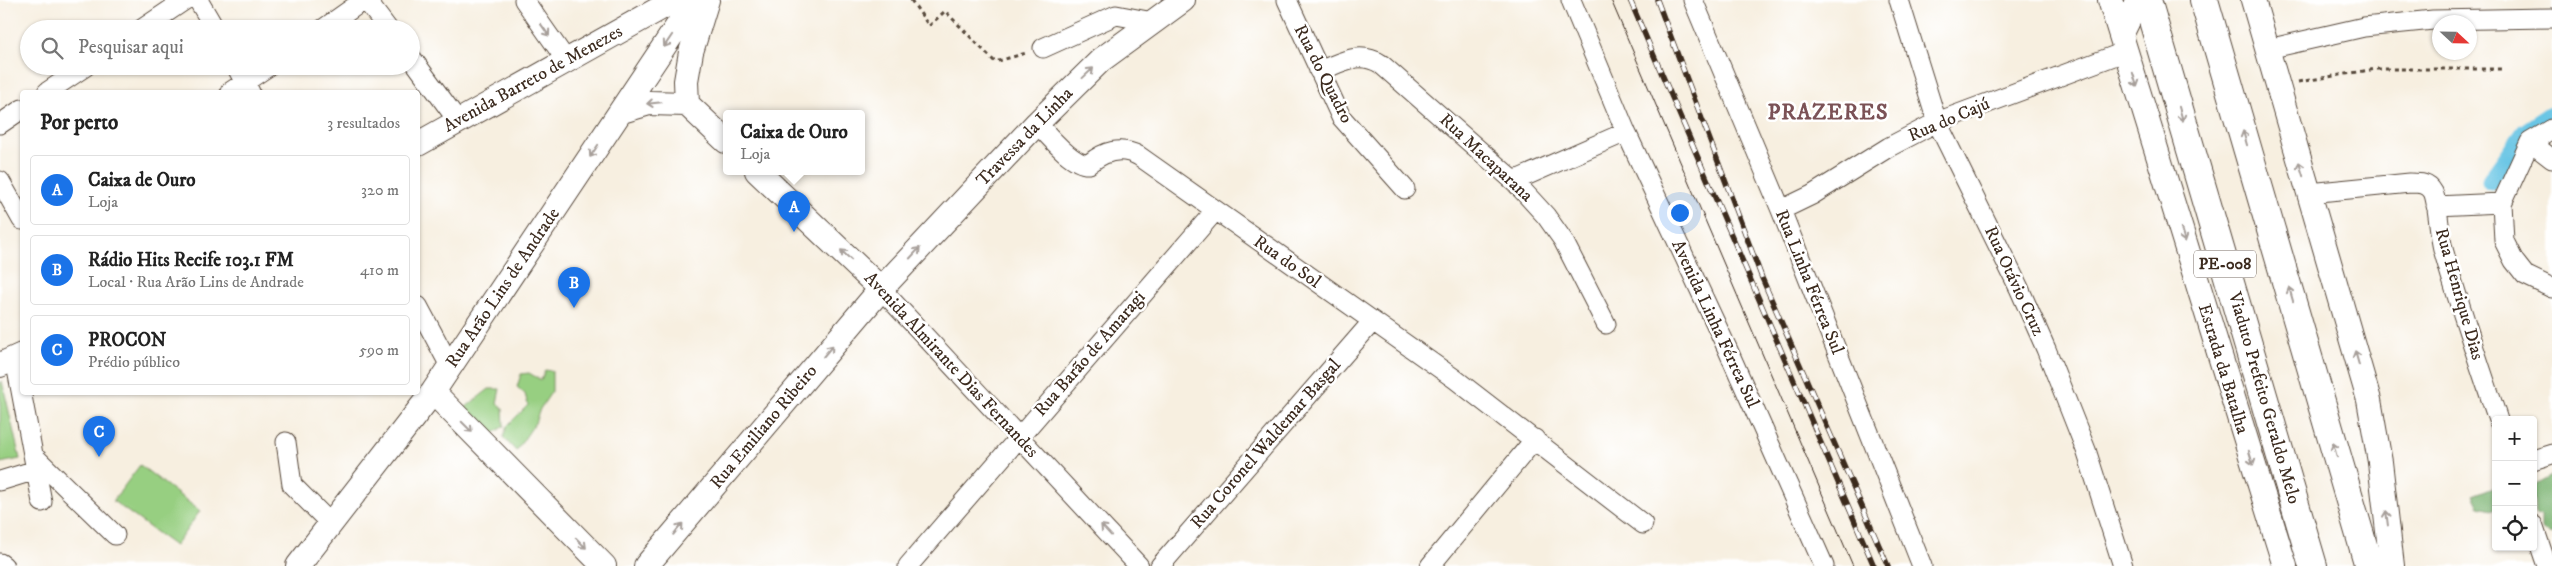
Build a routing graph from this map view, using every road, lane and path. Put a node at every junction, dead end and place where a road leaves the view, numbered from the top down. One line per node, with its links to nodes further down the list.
1 (184, 0): 20 (street)
2 (198, 0): 21 (street)
3 (365, 0): 22 (street); 23 (street)
4 (524, 0): 28 (street, one-way to 28)
5 (674, 0): 28 (main road, Avenida Barreto de Menezes)
6 (695, 0): 39 (main road, Rua Arão Lins de Andrade, one-way to 39)
7 (707, 0): 37 (main road)
8 (911, 0): 26 (path)
9 (1183, 0): 24 (main road, Travessa da Linha)
10 (1287, 0): 31 (street, Rua do Quadro)
11 (1571, 0): 45 (street, Avenida Linha Férrea Sul)
12 (1693, 0): 58 (street, Rua Linha Férrea Sul)
13 (1900, 0): 41 (street, Rua Otávio Cruz)
14 (2110, 0): 25 (main road, Estrada da Batalha)
15 (2138, 0): 25 (main road)
16 (2147, 0): 94 (highway, Viaduto Prefeito Geraldo Melo / PE-008, one-way to 94)
17 (2204, 0): 95 (highway, PE-008, one-way to 17)
18 (2253, 0): 27 (main road)
19 (2552, 18): 27 (street)
20 (155, 20)
21 (210, 20)
22 (336, 20)
23 (381, 20)
24 (1153, 22): 26 (street); 42 (main road, Travessa da Linha, one-way to 24)
25 (2124, 43): 41 (street, Rua do Cajú); 93 (main road, Estrada da Batalha, one-way to 93)
26 (1043, 48)
27 (2268, 49): 35 (main road)
28 (566, 60): 40 (main road, Avenida Barreto de Menezes)
29 (420, 69): 40 (street)
30 (2504, 69): 35 (path)
31 (1319, 71): 52 (street, Rua Macaparana); 53 (street, Rua do Quadro)
32 (72, 75): 36 (street)
33 (254, 75): 34 (street)
34 (240, 83)
35 (2277, 85): 54 (main road, one-way to 35)
36 (50, 90)
37 (687, 104): 39 (main road, one-way to 39); 46 (main road)
38 (20, 110): 43 (street)
39 (622, 111): 66 (main road, Rua Arão Lins de Andrade, one-way to 66)
40 (458, 121): 48 (main road, Avenida Barreto de Menezes)
41 (1937, 122): 58 (street, Rua do Cajú); 92 (street, Rua Otávio Cruz)
42 (1037, 123): 59 (street, Rua do Sol); 60 (main road, Travessa da Linha, one-way to 42)
43 (0, 124)
44 (2552, 129): 47 (street)
45 (1626, 132): 52 (street); 90 (street, Avenida Linha Férrea Sul)
46 (723, 138)
47 (2530, 142): 49 (street); 55 (street)
48 (420, 143)
49 (2552, 159)
50 (761, 175): 60 (main road, Avenida Almirante Dias Fernandes, one-way to 50)
51 (0, 181): 57 (street)
52 (1514, 181): 64 (street, Rua Macaparana)
53 (1405, 188)
54 (2308, 193): 56 (street, Rua Henrique Dias); 96 (main road, one-way to 54)
55 (2502, 204): 56 (street); 61 (street)
56 (2436, 206): 68 (street, Rua Henrique Dias)
57 (20, 209)
58 (1780, 210): 91 (street, Rua Linha Férrea Sul)
59 (1215, 211): 63 (street, Rua do Sol); 69 (street, Rua Barão de Amaragi)
60 (881, 288): 69 (street, Avenida Almirante Dias Fernandes); 85 (main road, Rua Emiliano Ribeiro, one-way to 60)
61 (2552, 288)
62 (420, 310): 66 (street)
63 (1372, 322): 70 (street, Rua do Sol); 88 (street, Rua Coronel Waldemar Basgal)
64 (1606, 324)
65 (12, 360): 74 (street)
66 (450, 366): 67 (main road, Rua Arão Lins de Andrade)
67 (433, 392): 77 (main road, Rua Arão Lins de Andrade); 84 (main road, one-way to 84)
68 (2497, 416)
69 (1018, 437): 86 (street, Rua Barão de Amaragi); 87 (street, Avenida Almirante Dias Fernandes, one-way to 69)
70 (1535, 439): 78 (street, Rua do Sol); 89 (street)
71 (286, 442): 77 (street)
72 (2552, 454): 73 (street)
73 (2537, 459)
74 (35, 463): 75 (street); 76 (street); 79 (street)
75 (0, 481)
76 (42, 502)
77 (331, 524): 83 (main road, Rua Arão Lins de Andrade)
78 (1643, 524)
79 (115, 535)
80 (2537, 537): 97 (street)
81 (0, 562): 82 (street)
82 (4, 566)
83 (298, 566)
84 (604, 566)
85 (646, 566)
86 (908, 566)
87 (1139, 566)
88 (1160, 566)
89 (1430, 566)
90 (1824, 566)
91 (1922, 566)
92 (2122, 566)
93 (2284, 566)
94 (2313, 566)
95 (2369, 566)
96 (2392, 566)
97 (2547, 566)

